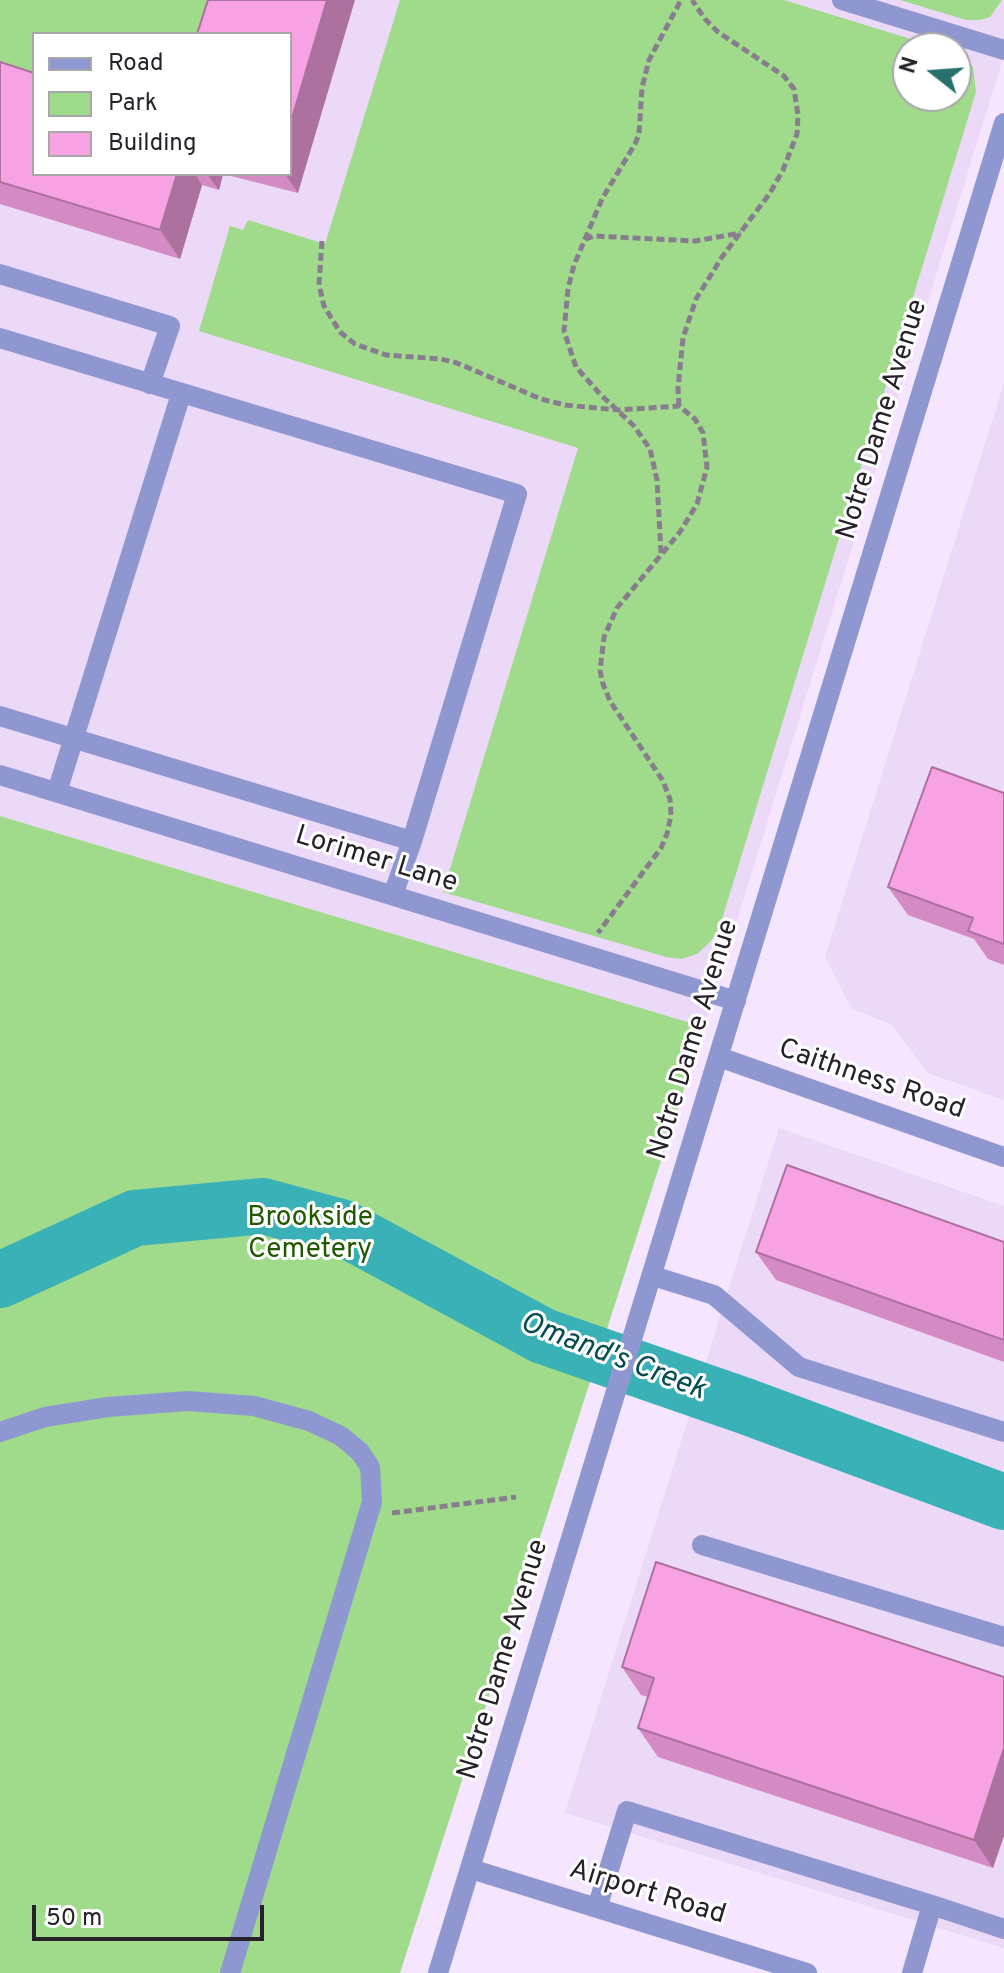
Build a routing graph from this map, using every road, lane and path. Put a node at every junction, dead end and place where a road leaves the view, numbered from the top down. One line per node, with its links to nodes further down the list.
1 (681, 0): 7 (path)
2 (692, 0): 6 (path)
3 (842, 0): 4 (street)
4 (1004, 50)
5 (1004, 123): 23 (street, Notre Dame Avenue)
6 (741, 233): 7 (path); 13 (path)
7 (584, 239): 14 (path)
8 (322, 241): 14 (path)
9 (0, 274): 11 (street)
10 (0, 338): 11 (street)
11 (150, 384): 12 (street)
12 (181, 394): 17 (street); 20 (street)
13 (679, 406): 14 (path); 15 (path)
14 (618, 410): 15 (path)
15 (661, 554): 22 (path)
16 (0, 716): 17 (street)
17 (73, 739): 19 (street); 20 (street)
18 (0, 775): 19 (street, Lorimer Lane)
19 (57, 792): 21 (street, Lorimer Lane)
20 (412, 841): 21 (street)
21 (393, 895): 22 (street, Lorimer Lane)
22 (586, 955): 23 (street, Lorimer Lane)
23 (736, 1001): 24 (street, Notre Dame Avenue)
24 (719, 1057): 25 (street, Caithness Road); 26 (street, Notre Dame Avenue)
25 (1004, 1157)
26 (653, 1276): 28 (street); 33 (street, Notre Dame Avenue)
27 (0, 1432): 30 (street)
28 (1004, 1432)
29 (516, 1497): 30 (path)
30 (368, 1516): 37 (street)
31 (702, 1545): 32 (street)
32 (1004, 1637)
33 (471, 1869): 35 (street, Airport Road); 38 (street, Notre Dame Avenue)
34 (932, 1905): 35 (street); 36 (street); 40 (street)
35 (597, 1908): 39 (street, Airport Road)
36 (1004, 1929)
37 (230, 1973)
38 (438, 1973)
39 (807, 1973)
40 (912, 1973)

